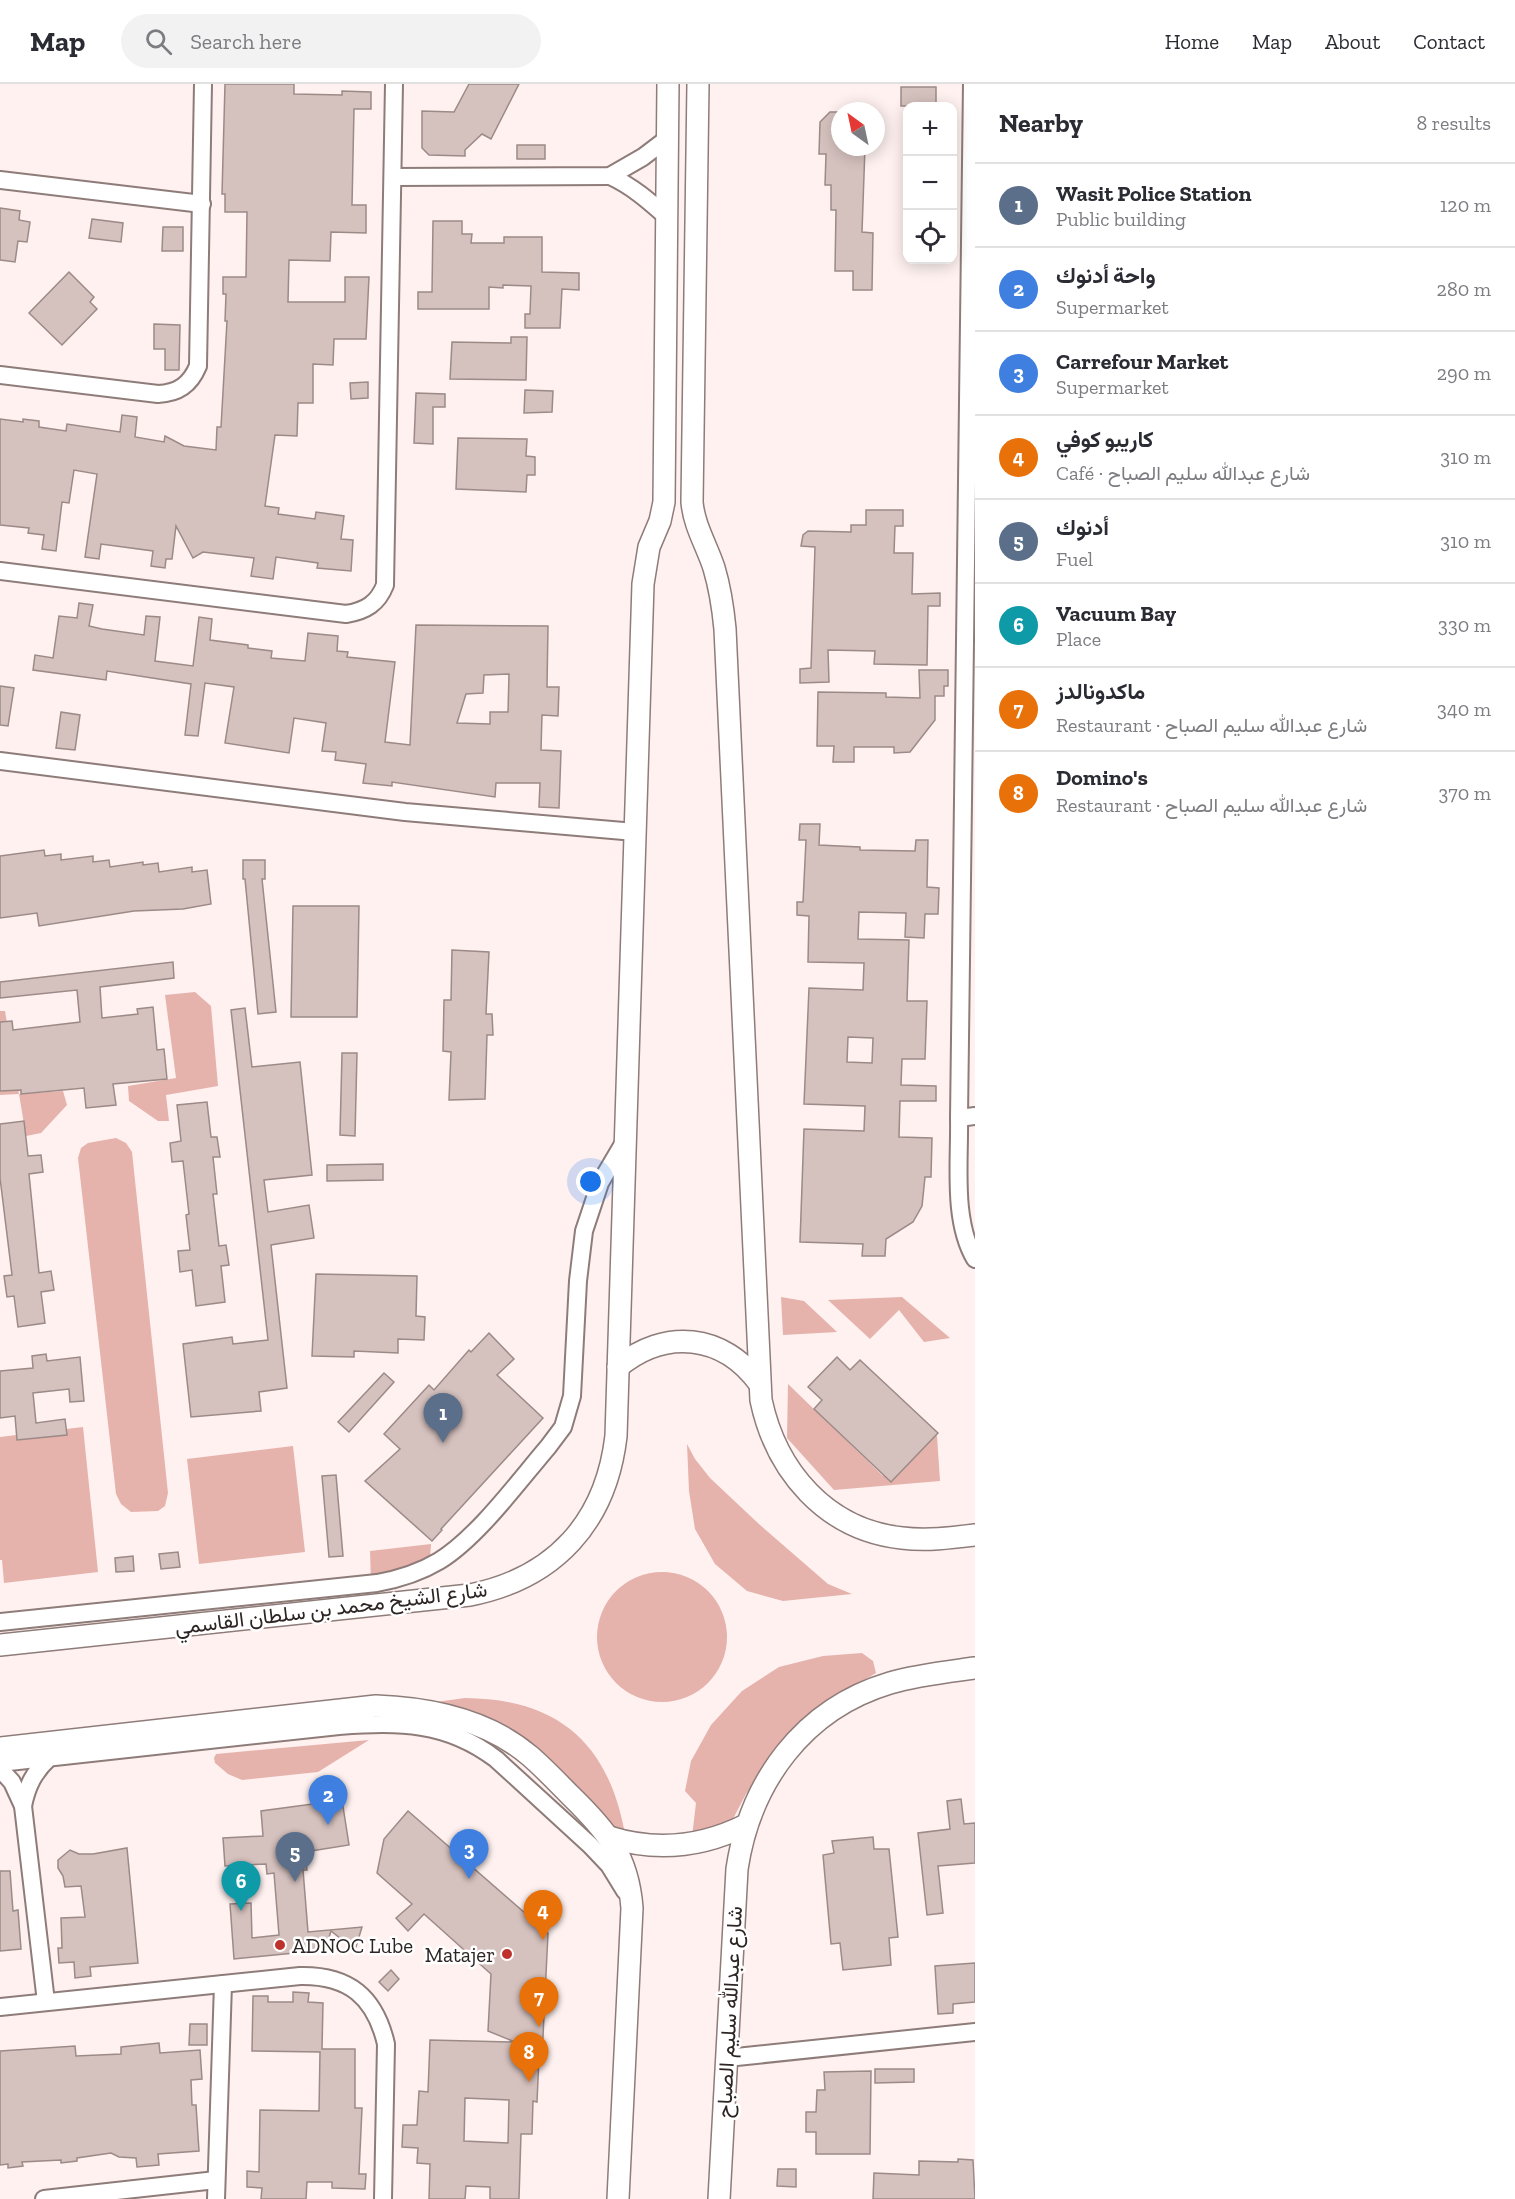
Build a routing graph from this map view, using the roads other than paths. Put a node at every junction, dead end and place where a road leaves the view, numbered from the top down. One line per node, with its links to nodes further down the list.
1 (203, 84): 10 (street)
2 (394, 84): 8 (street)
3 (668, 84): 6 (main road, شارع الشيخ محمد بن سلطان القاسمي)
4 (698, 84): 15 (main road)
5 (972, 84): 12 (street)
6 (668, 138): 7 (street); 11 (main road, شارع الشيخ محمد بن سلطان القاسمي)
7 (610, 176): 8 (street); 11 (street)
8 (393, 177): 16 (street)
9 (0, 180): 10 (street)
10 (202, 204): 13 (street)
11 (667, 217): 14 (main road, شارع الشيخ محمد بن سلطان القاسمي)
12 (973, 245): 19 (street)
13 (0, 375)
14 (663, 511): 15 (main road); 18 (main road, شارع الشيخ محمد بن سلطان القاسمي)
15 (693, 512): 23 (main road)
16 (0, 572)
17 (0, 761): 18 (street)
18 (635, 832): 20 (main road, شارع الشيخ محمد بن سلطان القاسمي)
19 (967, 1117): 21 (street)
20 (626, 1139): 22 (main road, شارع الشيخ محمد بن سلطان القاسمي); 25 (street)
21 (975, 1259)
22 (618, 1367): 23 (main road); 26 (main road, شارع الشيخ محمد بن سلطان القاسمي)
23 (759, 1383): 24 (main road)
24 (975, 1535)
25 (0, 1622)
26 (0, 1645)
27 (975, 1668): 33 (main road, شارع عبدالله سليم الصباح)
28 (0, 1748): 34 (main road)
29 (49, 1758): 30 (street); 32 (street); 35 (street)
30 (0, 1763)
31 (0, 1769): 32 (street)
32 (23, 1806): 37 (street)
33 (746, 1825): 34 (main road); 40 (main road, شارع عبدالله سليم الصباح)
34 (609, 1837): 35 (main road)
35 (632, 1908): 45 (main road)
36 (223, 1984): 37 (street); 41 (street); 44 (street)
37 (46, 2002): 38 (street)
38 (0, 2007)
39 (975, 2032): 40 (street)
40 (727, 2058): 46 (main road, شارع عبدالله سليم الصباح)
41 (216, 2180): 42 (street); 43 (street)
42 (44, 2199)
43 (216, 2199)
44 (383, 2199)
45 (618, 2199)
46 (719, 2199)

